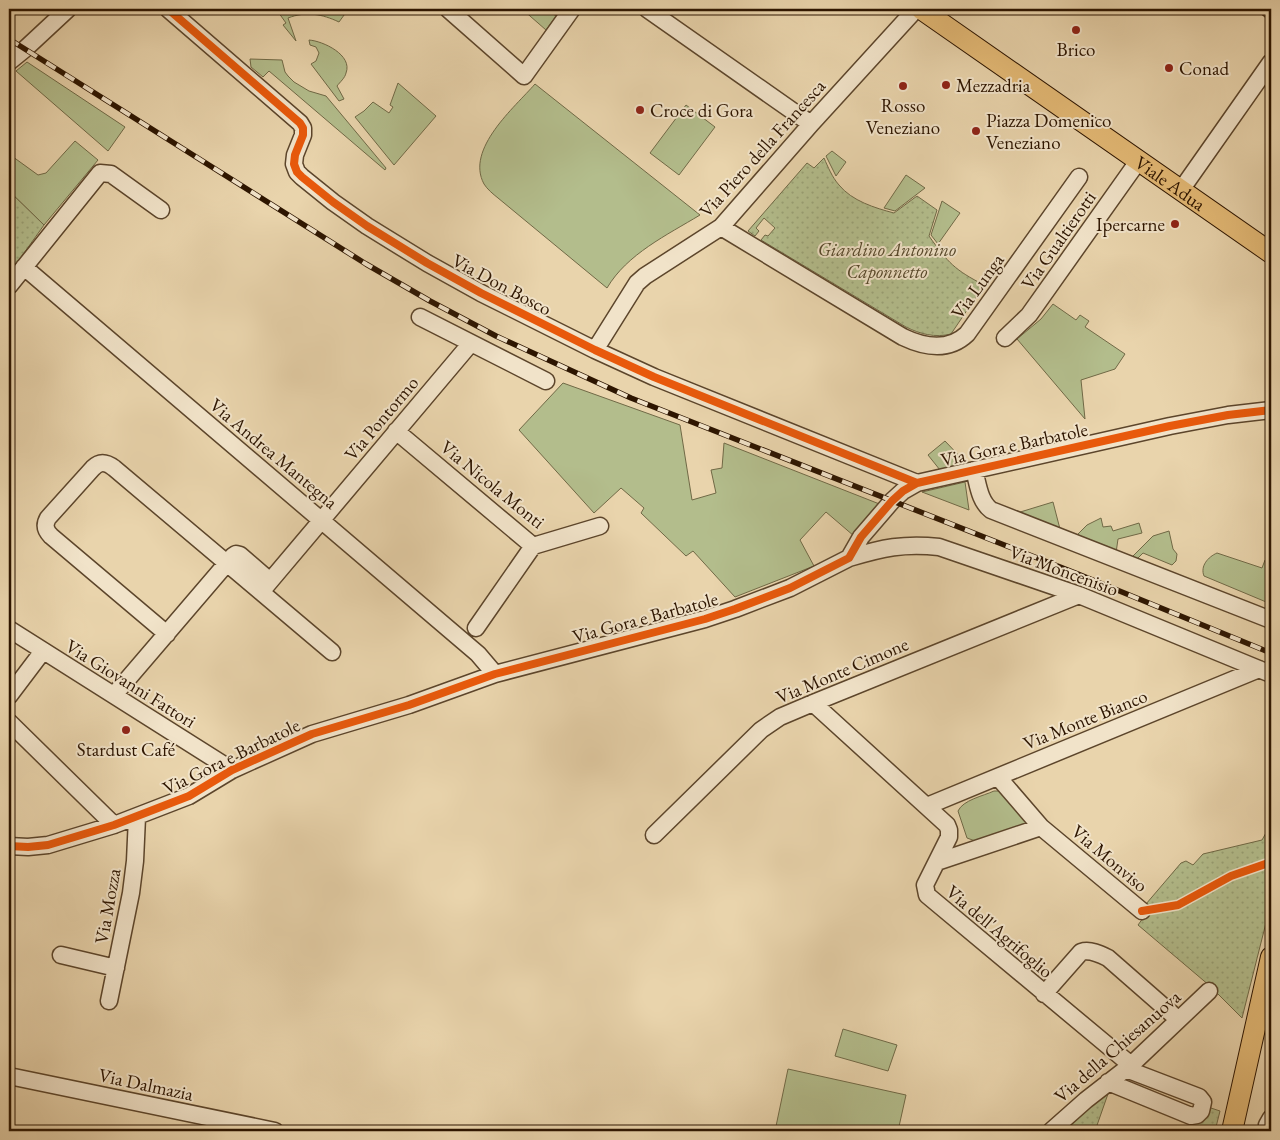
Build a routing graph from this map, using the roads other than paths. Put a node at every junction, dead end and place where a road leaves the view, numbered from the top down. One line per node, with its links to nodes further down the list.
1 (68, 9): 8 (street)
2 (168, 9): 22 (street, Via Don Bosco)
3 (448, 9): 4 (street)
4 (572, 9)
5 (647, 9): 10 (street)
6 (916, 9): 10 (street, Via Piero della Francesca)
7 (921, 9): 11 (main road, Viale Adua)
8 (9, 62)
9 (1271, 62): 13 (street)
10 (810, 124): 15 (street, Via Piero della Francesca)
11 (1139, 160): 13 (main road, Viale Adua); 20 (street, Via Gualtierotti)
12 (1080, 177): 15 (street, Via Lunga)
13 (1181, 190): 16 (main road, Viale Adua)
14 (161, 210): 17 (street)
15 (721, 227): 22 (street, Via Piero della Francesca)
16 (1271, 253)
17 (24, 267): 18 (street); 28 (street, Via Andrea Mantegna)
18 (9, 286)
19 (420, 318): 21 (street)
20 (1005, 338)
21 (471, 343): 23 (street); 25 (street, Via Pontormo)
22 (595, 350): 27 (street, Via Don Bosco)
23 (546, 381)
24 (1271, 410): 26 (street, Via Gora e Barbatole)
25 (396, 431): 28 (street, Via Pontormo); 30 (street, Via Nicola Monti)
26 (974, 470): 27 (street, Via Gora e Barbatole); 35 (street)
27 (917, 483): 31 (street, Via Gora e Barbatole)
28 (322, 520): 33 (street, Via Pontormo); 42 (street, Via Andrea Mantegna)
29 (600, 526): 30 (street, Via Nicola Monti)
30 (533, 546): 36 (street)
31 (849, 558): 34 (street, Via Moncenisio); 42 (street, Via Gora e Barbatole)
32 (226, 564): 33 (street); 38 (street); 38 (street)
33 (265, 586): 40 (street)
34 (1079, 595): 41 (street, Via Moncenisio); 45 (street, Via Monte Cimone)
35 (1271, 620)
36 (476, 628)
37 (9, 629): 39 (street, Via Giovanni Fattori)
38 (166, 634): 44 (street)
39 (43, 651): 43 (street); 44 (street, Via Giovanni Fattori)
40 (332, 652)
41 (1265, 671): 48 (street, Via Monte Bianco)
42 (495, 674): 47 (street, Via Gora e Barbatole)
43 (9, 696)
44 (114, 696): 47 (street, Via Giovanni Fattori)
45 (813, 703): 49 (street, Via dell'Agrifoglio); 53 (street, Via Monte Cimone)
46 (9, 722): 51 (street)
47 (232, 770): 50 (street, Via Gora e Barbatole)
48 (998, 777): 49 (street, Via Monte Bianco); 52 (street, Via Monviso)
49 (927, 806): 55 (street, Via dell'Agrifoglio)
50 (137, 817): 51 (street, Via Gora e Barbatole); 59 (street, Via Mozza)
51 (114, 825): 54 (street, Via Gora e Barbatole)
52 (1041, 827): 55 (street); 56 (street, Via Monviso)
53 (654, 835)
54 (9, 846)
55 (937, 862): 61 (street, Via dell'Agrifoglio)
56 (1142, 911)
57 (61, 955): 59 (street)
58 (1271, 957): 70 (main road)
59 (116, 968): 62 (street, Via Mozza)
60 (1209, 991): 64 (street, Via della Chiesanuova)
61 (1044, 994): 63 (street); 64 (street, Via dell'Agrifoglio)
62 (109, 1001)
63 (1172, 1014)
64 (1128, 1067): 66 (street, Via della Chiesanuova); 66 (street, Via dell'Agrifoglio)
65 (9, 1076): 68 (street, Via Dalmazia)
66 (1108, 1082): 69 (street, Via della Chiesanuova)
67 (1271, 1118): 71 (street)
68 (275, 1131)
69 (1051, 1131)
70 (1232, 1131)
71 (1269, 1131)

